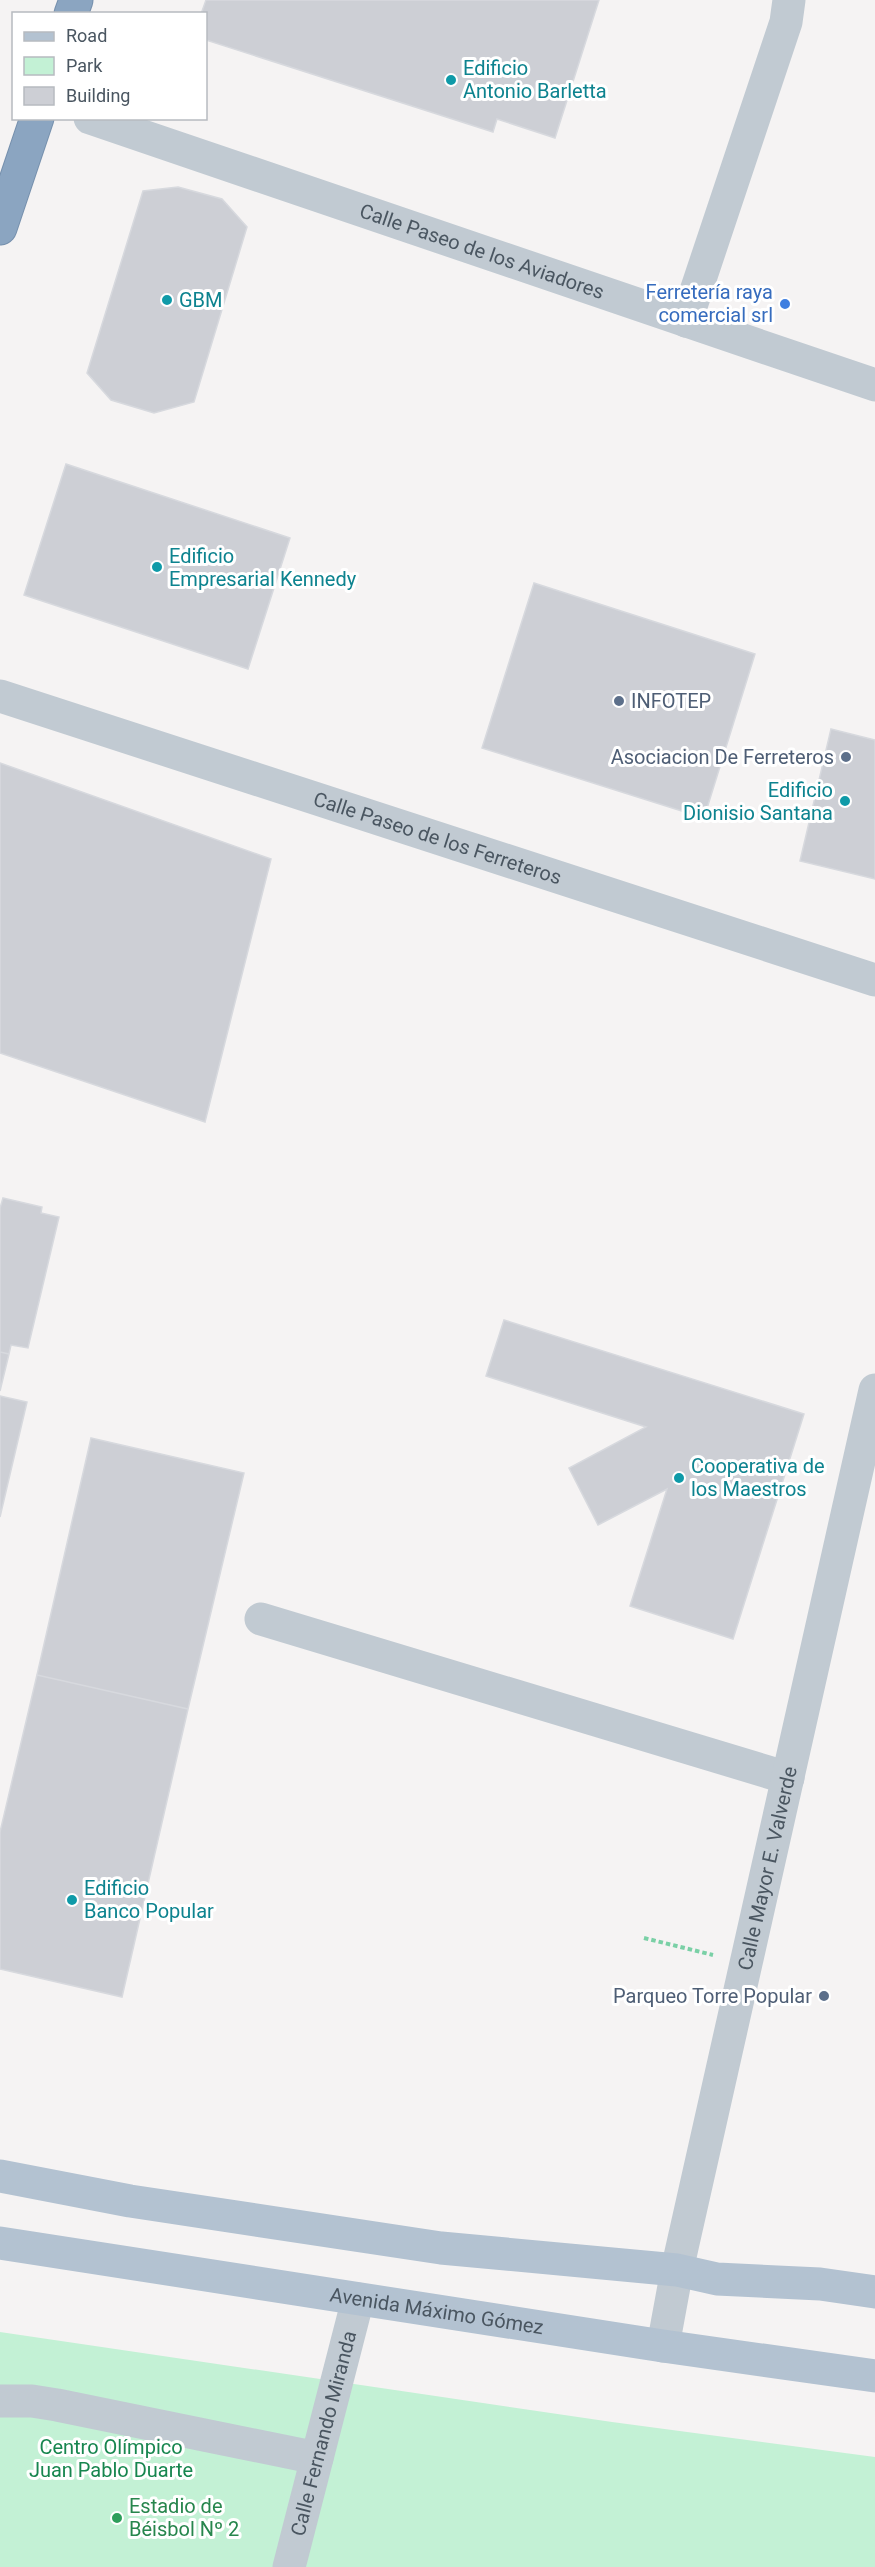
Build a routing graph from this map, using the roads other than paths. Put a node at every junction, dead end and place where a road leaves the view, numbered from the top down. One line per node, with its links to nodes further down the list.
1 (789, 0): 5 (street)
2 (37, 120): 4 (highway)
3 (96, 120): 5 (street, Calle Paseo de los Aviadores)
4 (0, 228)
5 (686, 321): 6 (street, Calle Paseo de los Aviadores)
6 (873, 378)
7 (0, 696): 8 (street, Calle Paseo de los Ferreteros)
8 (875, 980)
9 (875, 1390): 11 (street, Calle Mayor E. Valverde)
10 (261, 1619): 11 (street)
11 (788, 1778): 14 (street, Calle Mayor E. Valverde)
12 (0, 2176): 14 (main road)
13 (0, 2242): 16 (main road, Avenida Máximo Gómez)
14 (677, 2270): 15 (main road); 17 (street, Calle Mayor E. Valverde)
15 (875, 2292)
16 (358, 2299): 17 (main road, Avenida Máximo Gómez); 20 (street, Calle Fernando Miranda)
17 (663, 2346): 18 (main road, Avenida Máximo Gómez)
18 (875, 2376)
19 (0, 2401): 20 (street)
20 (317, 2458): 21 (street, Calle Fernando Miranda)
21 (289, 2567)

